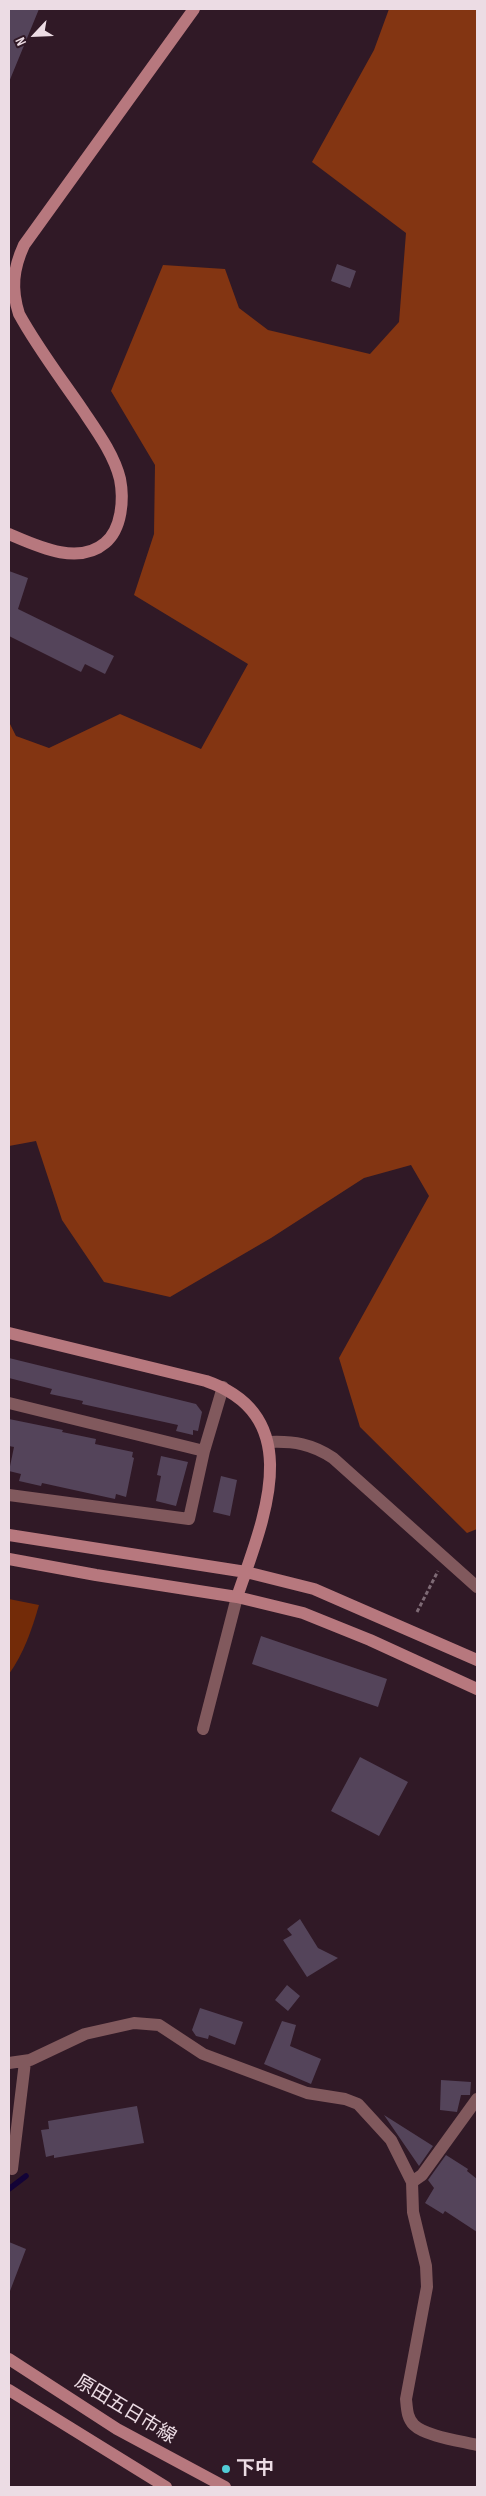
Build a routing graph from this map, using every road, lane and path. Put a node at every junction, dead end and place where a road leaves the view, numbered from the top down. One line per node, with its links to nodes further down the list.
1 (194, 9): 2 (street)
2 (9, 534)
3 (9, 1333): 4 (street)
4 (222, 1387): 6 (street); 7 (street)
5 (9, 1403): 7 (street)
6 (269, 1442): 12 (street); 13 (street)
7 (204, 1451): 8 (street)
8 (9, 1495)
9 (9, 1535): 12 (street)
10 (9, 1559): 14 (street)
11 (439, 1568): 15 (path)
12 (246, 1572): 14 (street); 16 (street)
13 (477, 1588)
14 (237, 1597): 17 (street); 18 (street)
15 (417, 1612)
16 (477, 1660)
17 (477, 1689)
18 (203, 1729)
19 (25, 2062): 20 (street); 22 (street); 23 (street)
20 (9, 2063)
21 (477, 2099): 23 (street)
22 (12, 2169)
23 (412, 2182): 26 (street)
24 (9, 2360): 28 (street, 原田五日市線)
25 (9, 2390): 27 (street)
26 (477, 2445)
27 (166, 2487)
28 (224, 2487)

